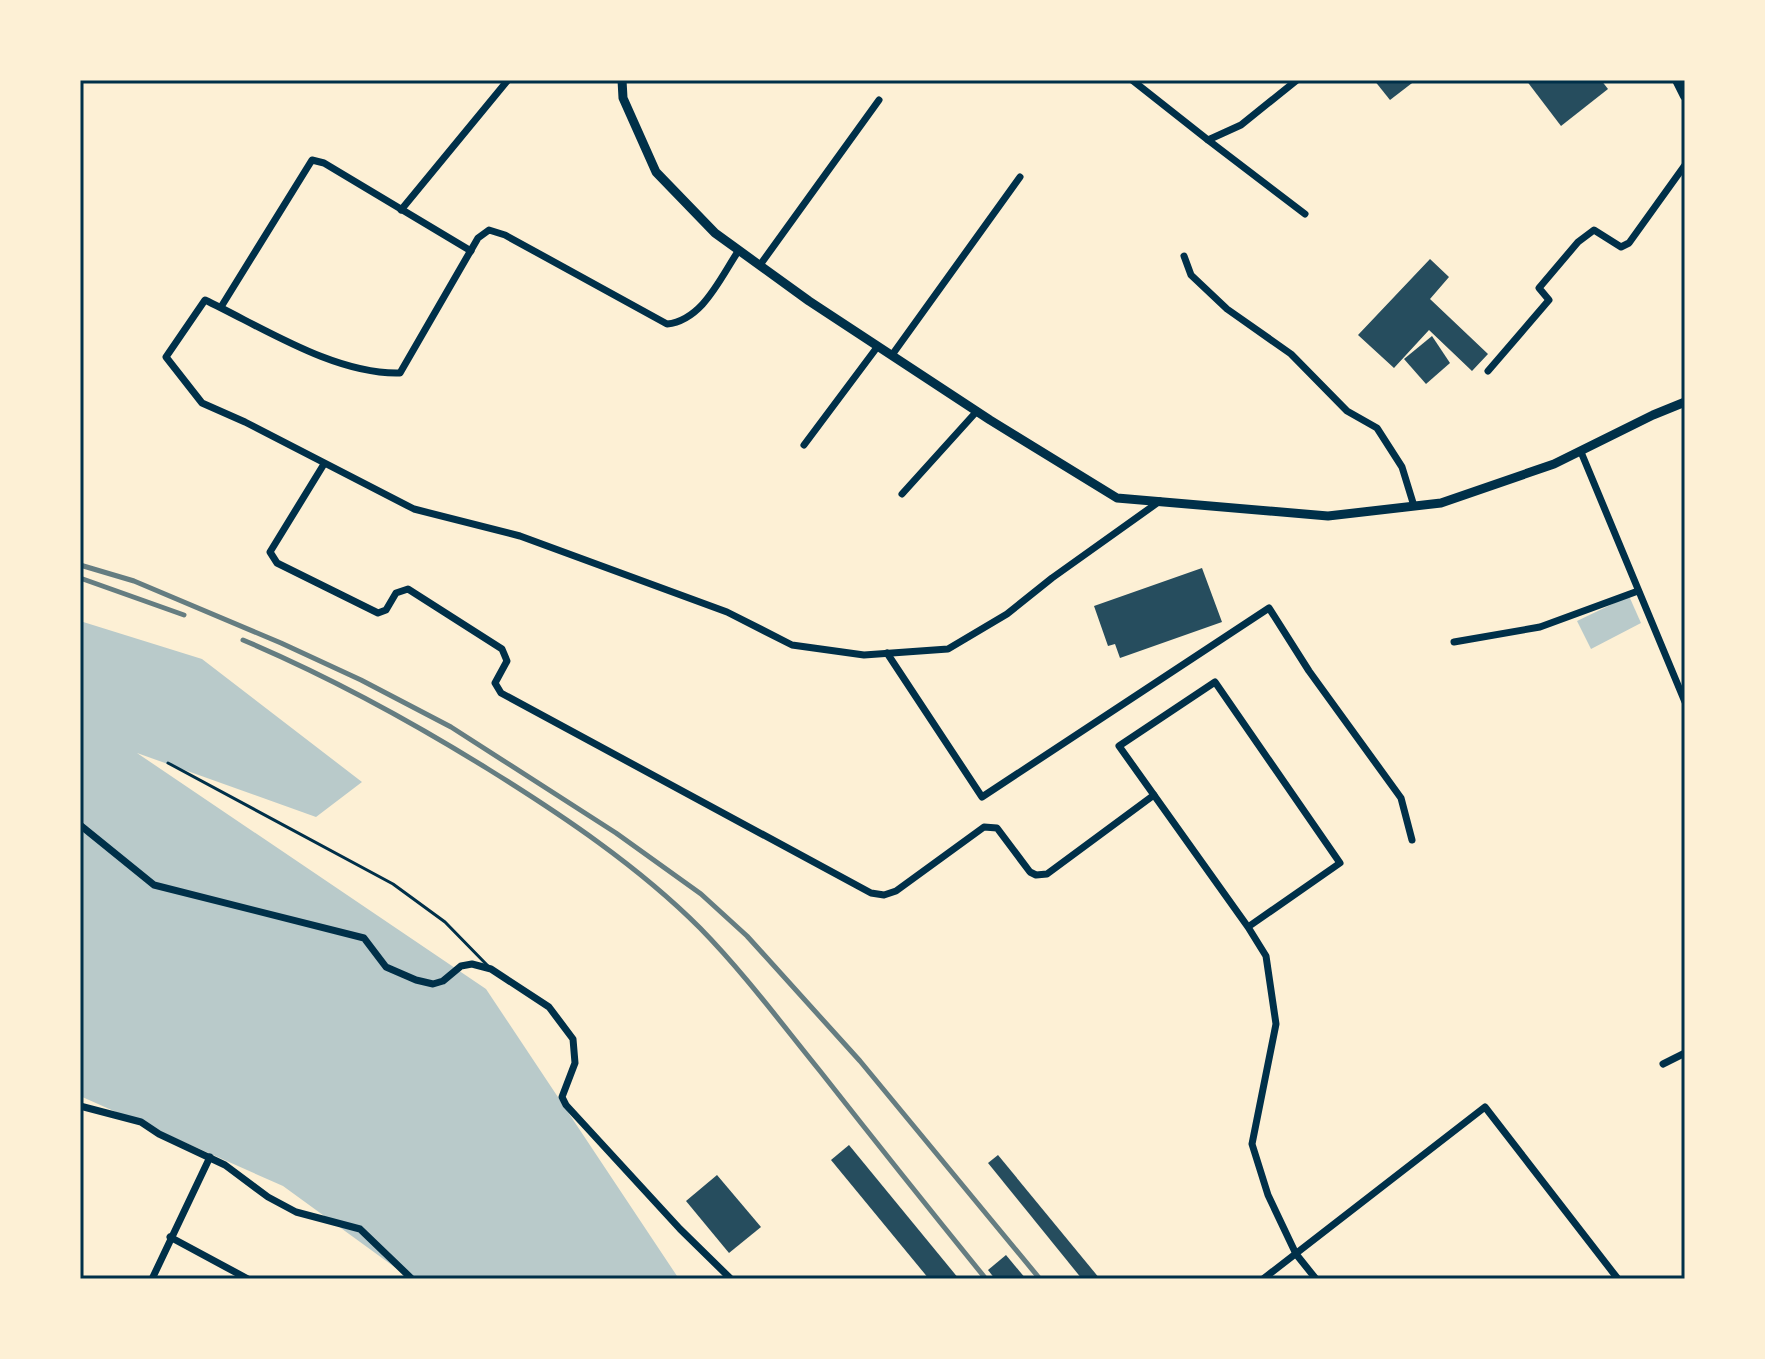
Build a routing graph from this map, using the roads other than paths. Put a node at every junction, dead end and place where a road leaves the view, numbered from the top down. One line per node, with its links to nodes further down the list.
1 (508, 80): 11 (street)
2 (622, 80): 13 (street)
3 (1132, 80): 8 (street)
4 (1297, 80): 8 (street)
5 (1677, 80): 6 (main road)
6 (1685, 96)
7 (879, 100): 16 (street)
8 (1208, 140): 12 (street)
9 (1685, 165): 20 (street)
10 (1020, 177): 19 (street)
11 (401, 210): 14 (street); 17 (street)
12 (1305, 214)
13 (739, 250): 14 (street); 16 (street)
14 (471, 251): 17 (street)
15 (1184, 256): 28 (street)
16 (760, 265): 18 (street)
17 (221, 307): 25 (street)
18 (878, 346): 19 (street); 23 (street)
19 (892, 355): 22 (street)
20 (1488, 371)
21 (1685, 402): 24 (street)
22 (977, 411): 26 (street); 27 (street)
23 (804, 445)
24 (1581, 452): 28 (street); 29 (street)
25 (324, 464): 31 (street); 34 (street)
26 (902, 494)
27 (1161, 500): 28 (street); 31 (street)
28 (1414, 506)
29 (1638, 591): 30 (street); 32 (street)
30 (1454, 642)
31 (887, 653): 36 (street)
32 (1685, 702)
33 (168, 763): 38 (lane)
34 (1154, 795): 37 (street); 37 (street)
35 (80, 825): 38 (street)
36 (1412, 840)
37 (1248, 927): 44 (street)
38 (491, 969): 48 (street)
39 (1685, 1053): 40 (street)
40 (1663, 1064)
41 (80, 1106): 42 (street)
42 (210, 1157): 43 (street); 47 (street)
43 (170, 1237): 45 (street); 46 (street)
44 (1296, 1254): 49 (street); 50 (street); 51 (street)
45 (152, 1279)
46 (248, 1279)
47 (412, 1279)
48 (731, 1279)
49 (1263, 1279)
50 (1316, 1279)
51 (1618, 1279)

